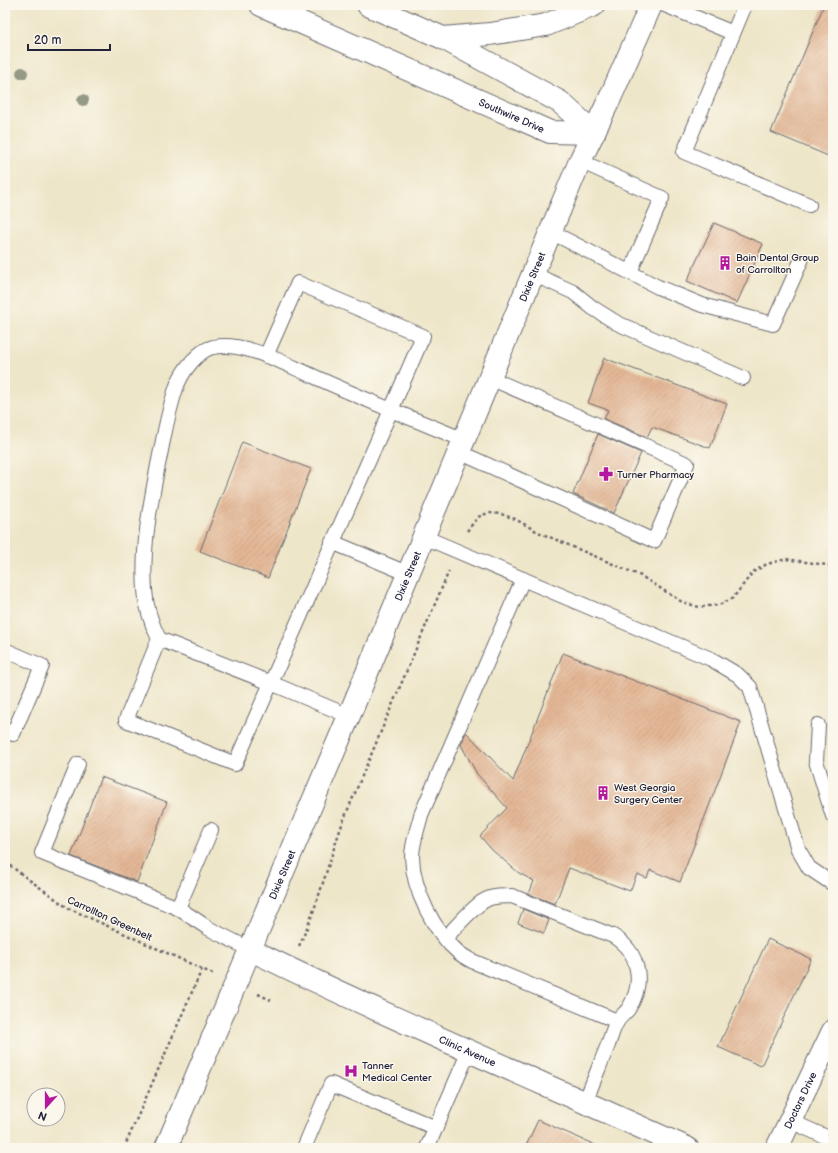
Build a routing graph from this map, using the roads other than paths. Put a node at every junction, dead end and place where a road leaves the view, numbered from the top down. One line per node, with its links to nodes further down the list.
1 (261, 5): 9 (street, Southwire Drive)
2 (368, 5): 8 (street)
3 (594, 5): 8 (street)
4 (651, 5): 9 (street, Dixie Street)
5 (665, 5): 7 (lane)
6 (745, 5): 7 (lane)
7 (733, 32): 11 (lane)
8 (442, 38): 9 (street)
9 (594, 133): 10 (street, Dixie Street)
10 (580, 161): 12 (street, Dixie Street); 14 (lane)
11 (809, 205)
12 (551, 232): 14 (lane); 15 (street, Dixie Street)
13 (802, 261): 14 (lane)
14 (630, 272)
15 (533, 274): 17 (street, Dixie Street); 18 (lane)
16 (266, 356): 19 (lane); 19 (lane); 25 (lane)
17 (490, 378): 20 (street, Dixie Street); 20 (lane)
18 (743, 378)
19 (391, 410): 20 (lane); 22 (lane)
20 (462, 446): 21 (street, Dixie Street)
21 (424, 537): 23 (street, Dixie Street); 24 (lane)
22 (332, 542): 23 (lane); 27 (lane)
23 (409, 574): 28 (street, Dixie Street)
24 (523, 579): 34 (lane); 36 (lane)
25 (159, 639): 27 (lane); 27 (lane)
26 (5, 650): 30 (lane)
27 (271, 683): 28 (lane)
28 (349, 716): 37 (street, Dixie Street)
29 (818, 725): 32 (lane)
30 (5, 731)
31 (78, 764): 35 (lane)
32 (833, 816)
33 (211, 830): 35 (lane)
34 (833, 884)
35 (178, 908): 37 (lane)
36 (445, 938): 38 (lane); 38 (lane)
37 (250, 949): 40 (street, Clinic Avenue); 45 (street, Dixie Street)
38 (617, 1021): 41 (lane)
39 (833, 1031): 42 (street, Doctors Drive)
40 (469, 1051): 41 (street, Clinic Avenue); 43 (lane)
41 (585, 1102): 48 (street, Clinic Avenue)
42 (790, 1121): 44 (lane); 49 (street, Doctors Drive)
43 (436, 1128): 46 (lane); 47 (lane)
44 (833, 1140)
45 (166, 1148)
46 (304, 1148)
47 (427, 1148)
48 (687, 1148)
49 (777, 1148)

